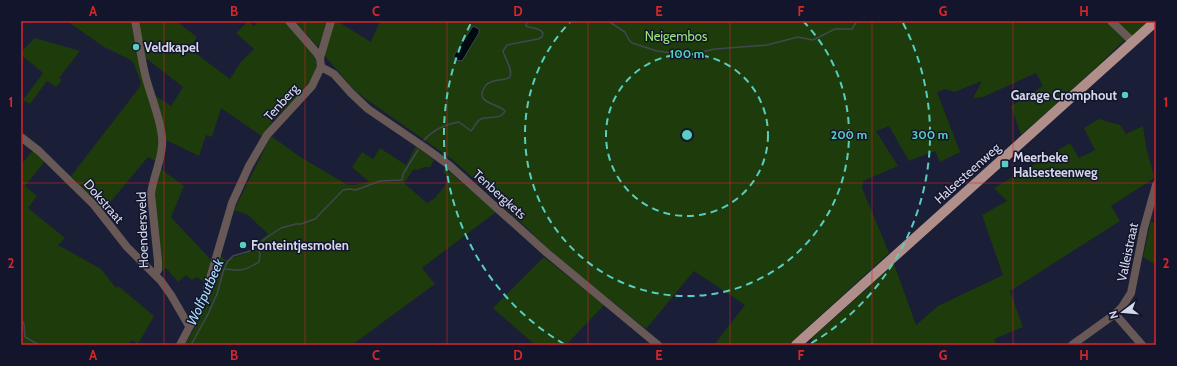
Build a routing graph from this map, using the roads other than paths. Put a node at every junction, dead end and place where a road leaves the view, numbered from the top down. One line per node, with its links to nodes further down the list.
1 (135, 21): 11 (street, Hoendersveld)
2 (289, 21): 7 (street)
3 (331, 21): 7 (street)
4 (1111, 21): 6 (street)
5 (1156, 21): 6 (main road, Halsesteenweg)
6 (1132, 42): 14 (main road, Halsesteenweg)
7 (320, 58): 8 (street)
8 (321, 67): 13 (street, Tenberg); 16 (street, Tenbergkets)
9 (21, 137): 11 (street, Dokstraat)
10 (1156, 185): 12 (street, Valleistraat)
11 (155, 274): 13 (street, Dokstraat)
12 (1115, 314): 17 (street, Valleistraat); 18 (street)
13 (189, 326): 15 (street, Tenberg)
14 (800, 344)
15 (180, 345)
16 (658, 345)
17 (1072, 345)
18 (1142, 345)

